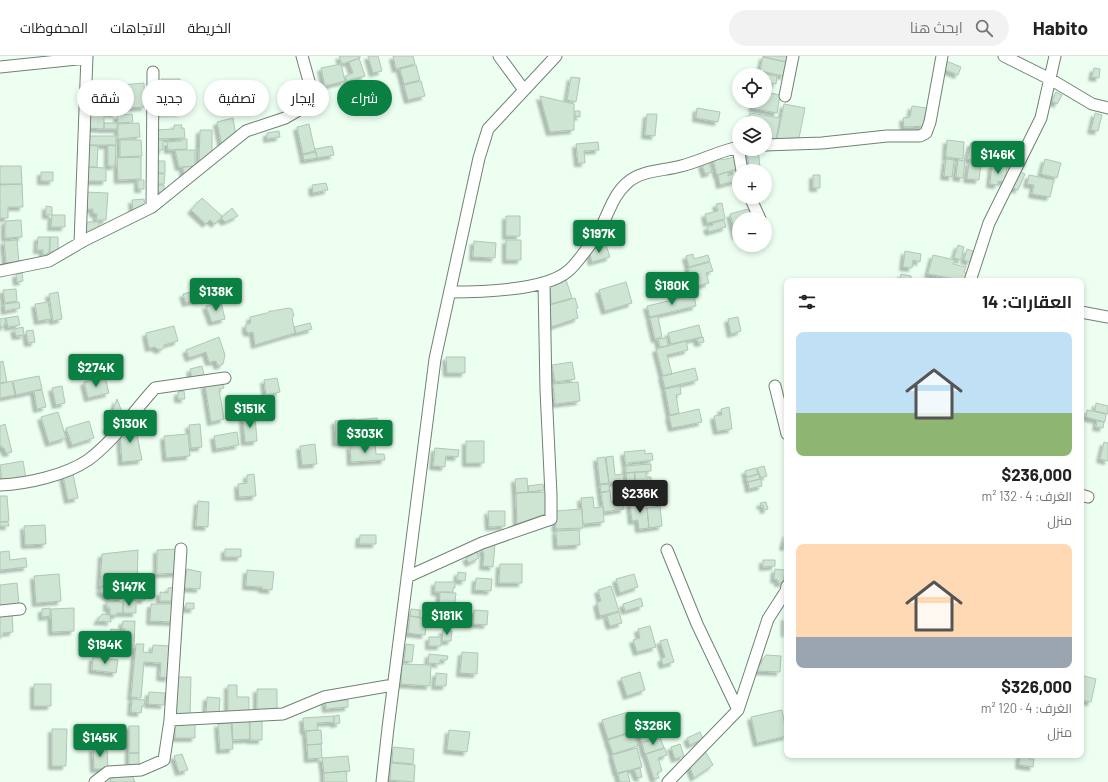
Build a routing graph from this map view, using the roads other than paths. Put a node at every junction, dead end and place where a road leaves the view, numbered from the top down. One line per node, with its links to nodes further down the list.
1 (302, 56): 17 (street)
2 (499, 56): 12 (street)
3 (556, 56): 12 (street)
4 (792, 56): 13 (street)
5 (942, 56): 15 (street)
6 (1004, 56): 11 (street)
7 (1055, 56): 11 (street)
8 (87, 57): 9 (street); 18 (street)
9 (0, 67)
10 (153, 72): 17 (street)
11 (1050, 79): 14 (street); 20 (street)
12 (524, 90): 22 (street)
13 (785, 96)
14 (1108, 108)
15 (772, 145)
16 (732, 149): 21 (street)
17 (152, 207): 18 (street)
18 (80, 243): 19 (street)
19 (0, 271)
20 (971, 278)
21 (544, 284): 22 (street); 31 (street)
22 (450, 292): 31 (street)
23 (1084, 313): 24 (street)
24 (1108, 317)
25 (224, 378): 28 (street)
26 (775, 386): 27 (street)
27 (784, 422)
28 (0, 485)
29 (181, 549): 37 (street)
30 (667, 550): 36 (street)
31 (407, 577): 35 (street)
32 (784, 594): 36 (street)
33 (20, 609): 34 (street)
34 (0, 611)
35 (393, 685): 37 (street); 39 (street)
36 (738, 710): 40 (street)
37 (170, 720): 38 (street)
38 (95, 782)
39 (382, 782)
40 (668, 782)

